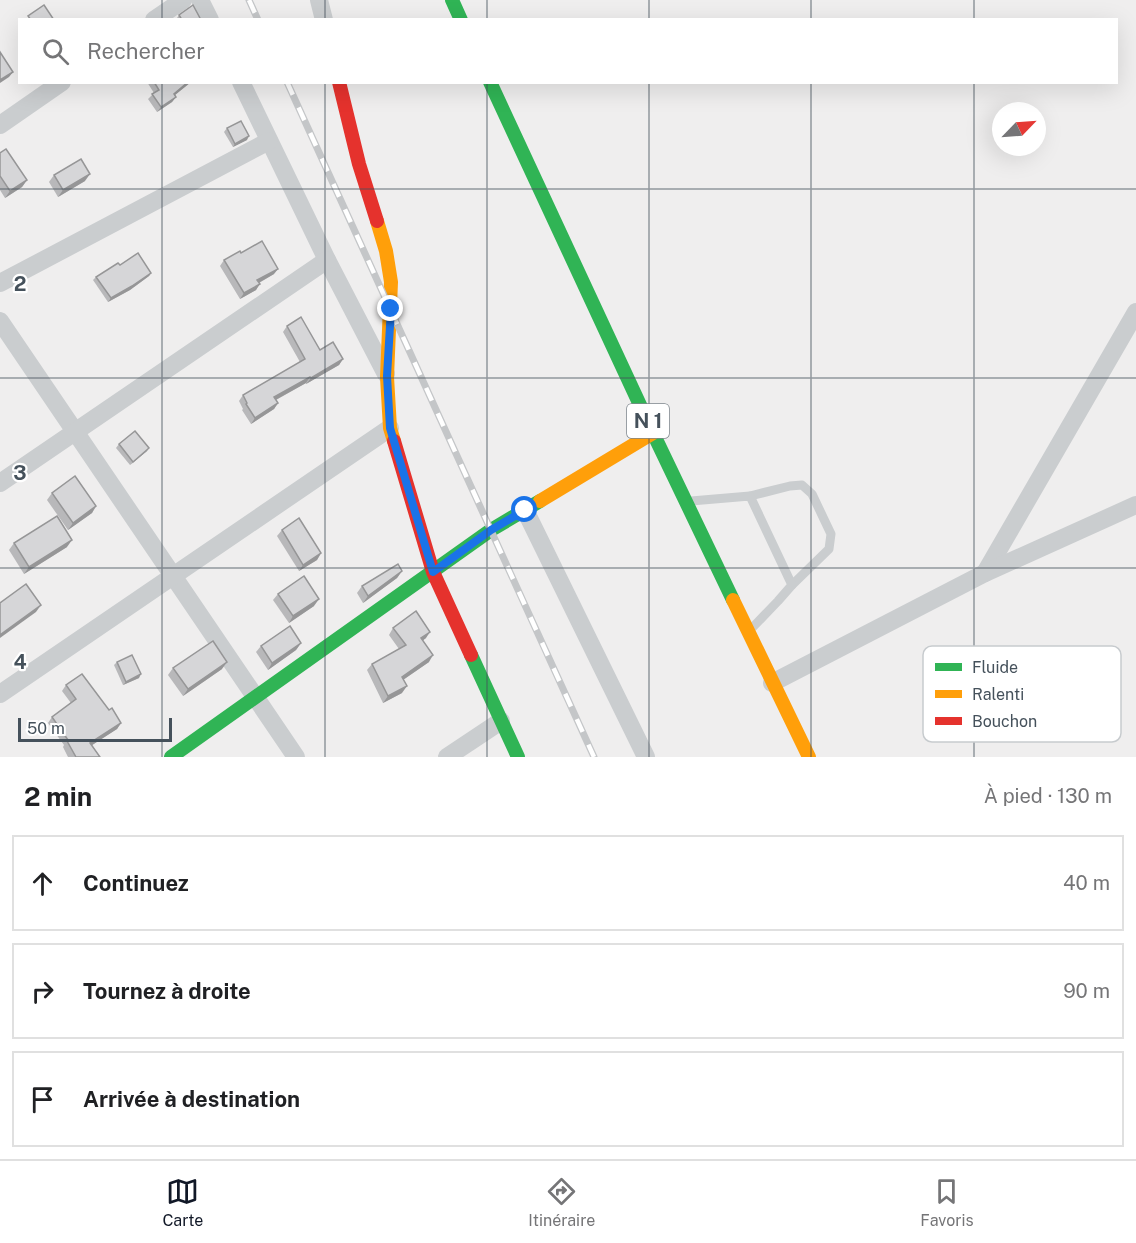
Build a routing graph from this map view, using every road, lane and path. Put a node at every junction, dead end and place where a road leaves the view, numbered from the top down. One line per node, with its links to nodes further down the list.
1 (183, 0): 5 (street)
2 (201, 0): 6 (street)
3 (319, 0): 7 (street)
4 (452, 0): 8 (main road)
5 (157, 18)
6 (209, 18)
7 (324, 18)
8 (460, 18)
9 (59, 84): 13 (street)
10 (242, 84): 14 (street)
11 (339, 84): 19 (main road)
12 (491, 84): 22 (main road, N 1)
13 (0, 125)
14 (269, 141): 15 (street); 16 (street)
15 (327, 260): 19 (street); 21 (street)
16 (0, 283)
17 (1136, 312): 29 (street)
18 (0, 321): 21 (street)
19 (387, 376): 20 (main road)
20 (390, 428): 28 (main road); 30 (street)
21 (75, 432): 23 (street); 30 (street)
22 (653, 433): 25 (main road, N 1); 27 (main road)
23 (0, 483)
24 (750, 496): 25 (lane); 31 (lane); 31 (lane)
25 (686, 501): 32 (main road, N 1)
26 (1136, 505): 29 (street)
27 (525, 510): 28 (main road); 41 (street)
28 (433, 572): 35 (main road); 36 (main road)
29 (985, 573): 33 (street)
30 (173, 576): 34 (street); 35 (street)
31 (792, 585): 32 (lane)
32 (748, 632): 33 (main road, N 1)
33 (772, 683): 42 (main road, N 1)
34 (0, 694)
35 (255, 697): 37 (main road); 38 (street)
36 (501, 721): 39 (street); 40 (main road)
37 (171, 757)
38 (296, 757)
39 (447, 757)
40 (518, 757)
41 (646, 757)
42 (808, 757)

